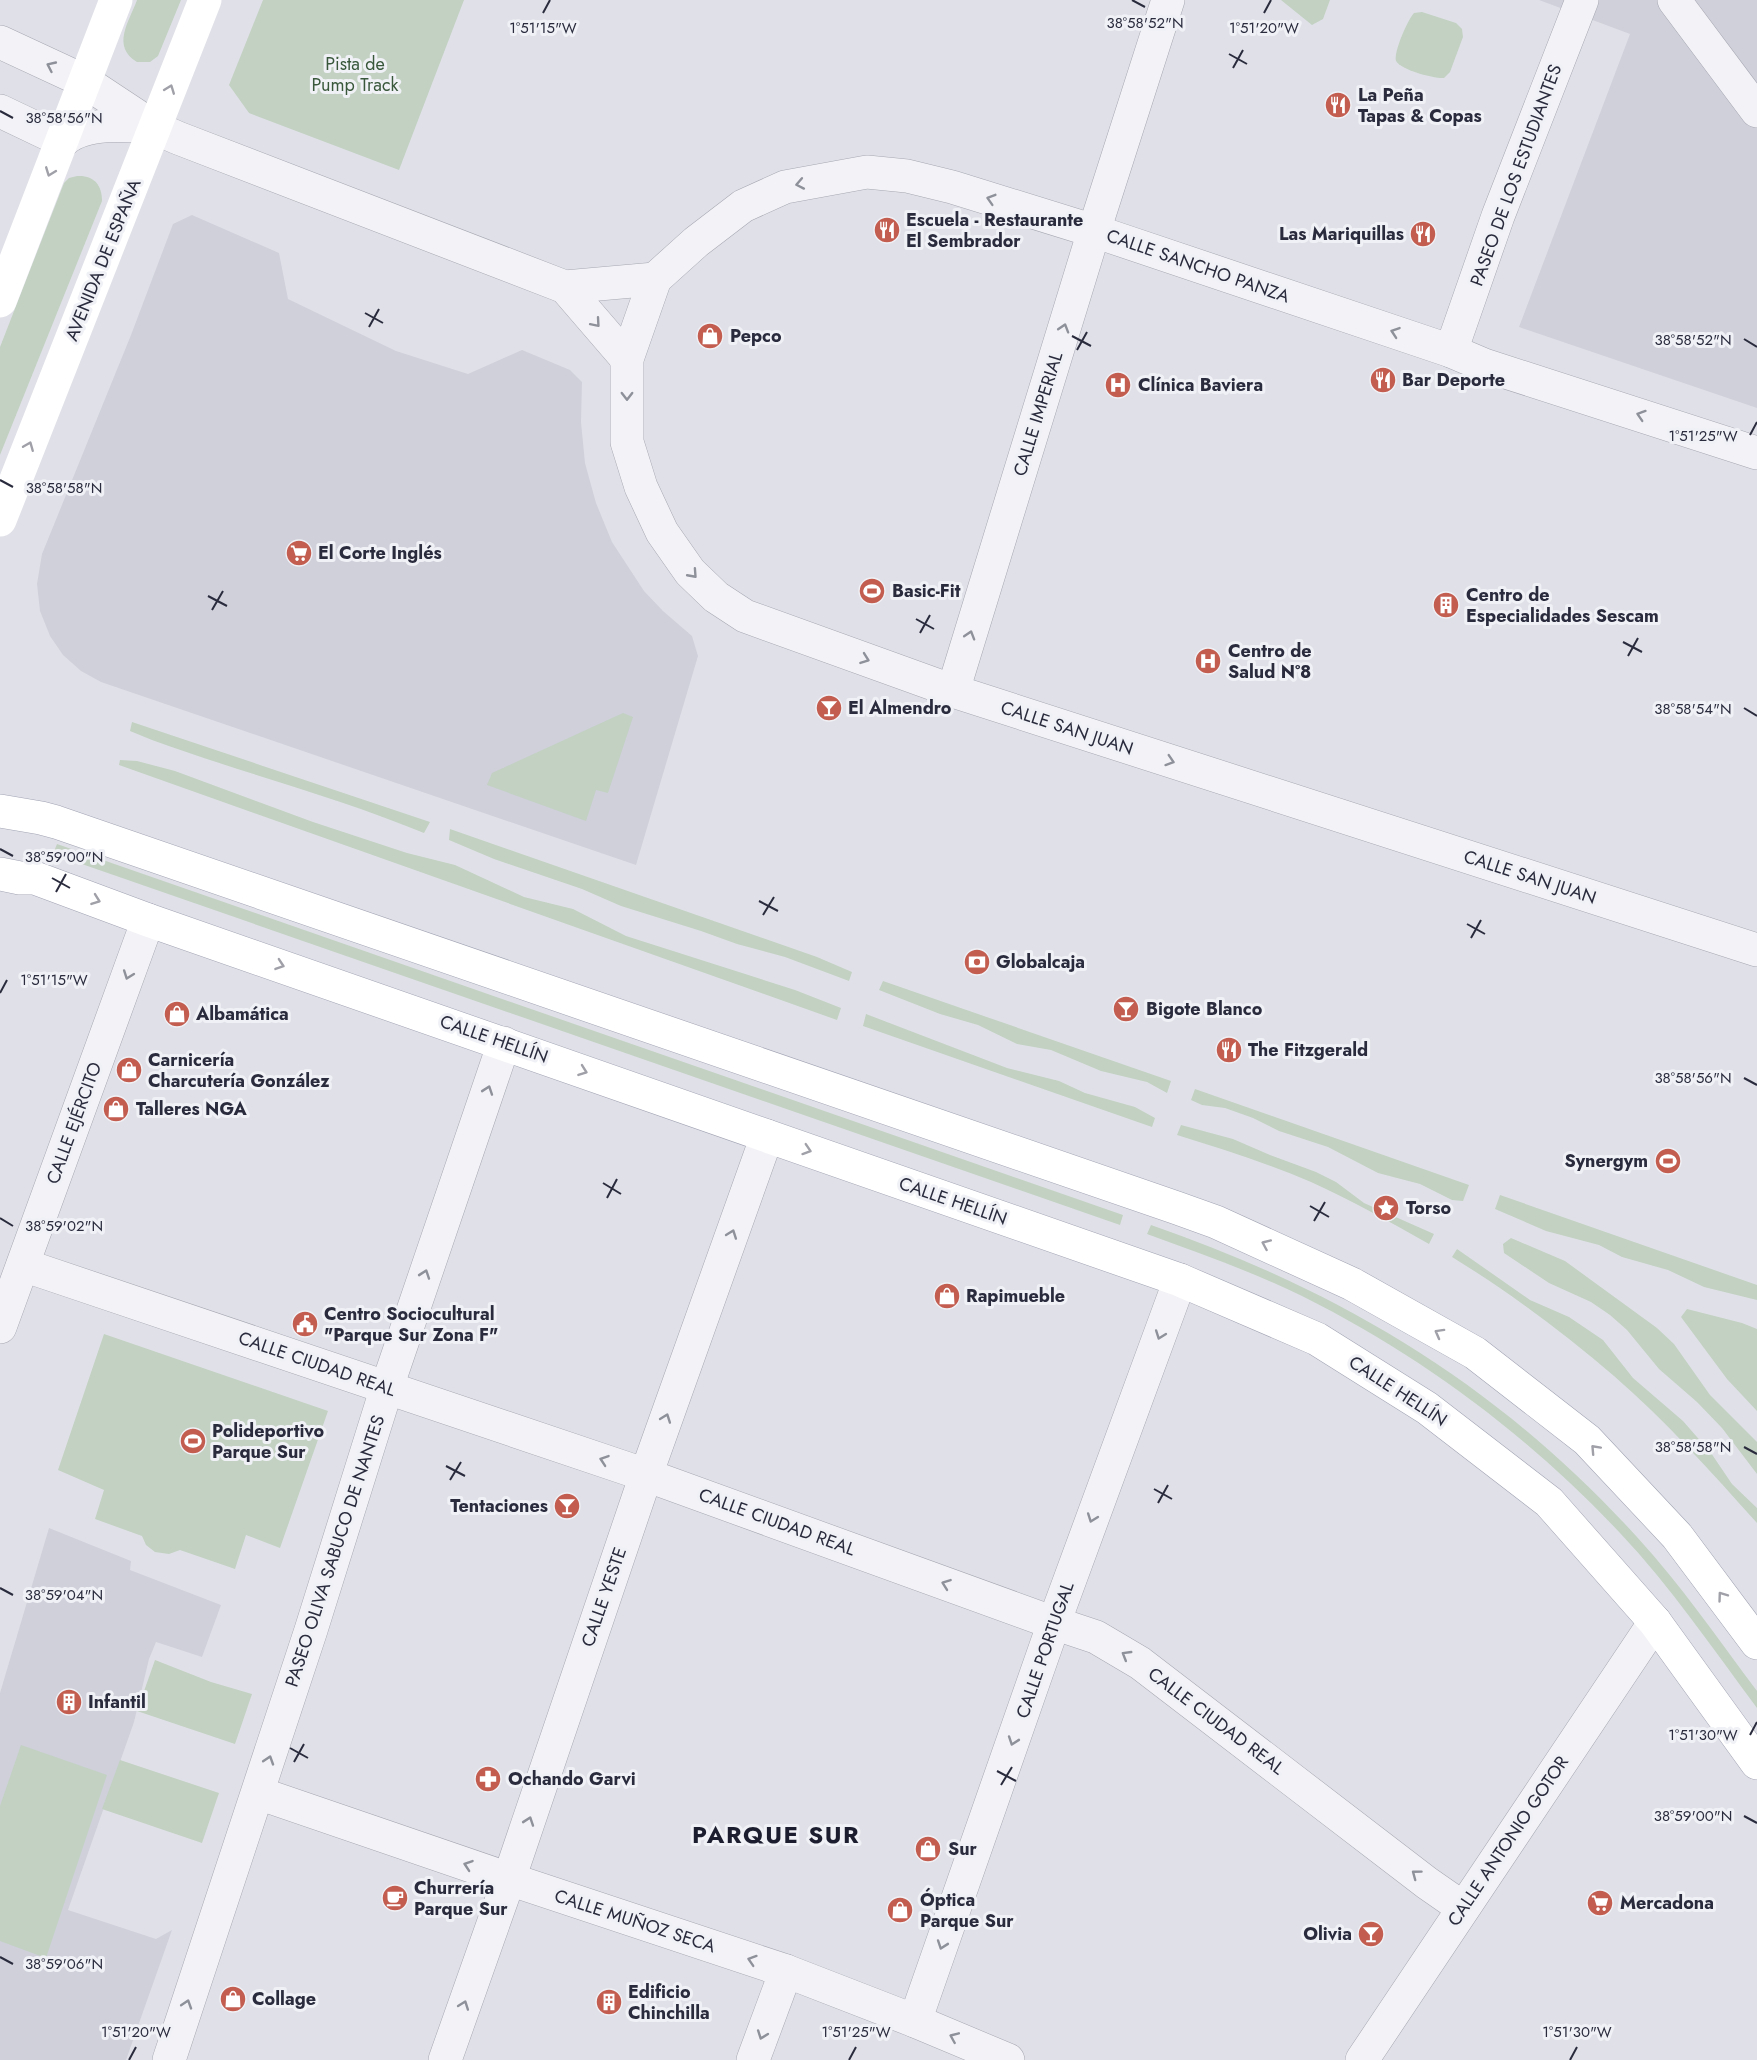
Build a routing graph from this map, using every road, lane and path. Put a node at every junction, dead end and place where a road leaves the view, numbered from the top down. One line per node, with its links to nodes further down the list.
1 (116, 0): 7 (main road)
2 (204, 0): 10 (main road, AVENIDA DE ESPAÑA, one-way to 2)
3 (1168, 0): 12 (street, CALLE IMPERIAL)
4 (1582, 0): 16 (street, PASEO DE LOS ESTUDIANTES)
5 (1674, 0): 9 (street)
6 (0, 42): 7 (street, one-way to 6)
7 (84, 81): 10 (street); 11 (main road)
8 (0, 111): 11 (street)
9 (1757, 111)
10 (155, 128): 11 (street); 14 (street); 19 (main road, AVENIDA DE ESPAÑA, one-way to 10)
11 (63, 141): 15 (main road, one-way to 15)
12 (1094, 231): 13 (street, CALLE SANCHO PANZA, one-way to 13); 16 (street, CALLE SANCHO PANZA, one-way to 12); 20 (street, CALLE IMPERIAL, one-way to 12)
13 (655, 279): 14 (street); 17 (street, CALLE SAN JUAN)
14 (565, 287): 17 (street, one-way to 17)
15 (0, 301)
16 (1451, 351): 18 (street, CALLE SANCHO PANZA, one-way to 16)
17 (627, 359): 20 (street, CALLE SAN JUAN, one-way to 20)
18 (1757, 453)
19 (0, 520)
20 (952, 691): 24 (street, CALLE SAN JUAN, one-way to 24)
21 (0, 811): 34 (main road, one-way to 21)
22 (0, 874): 23 (main road, CALLE HELLÍN, one-way to 23)
23 (148, 920): 25 (main road, CALLE HELLÍN, one-way to 25); 27 (street, CALLE EJÉRCITO, one-way to 27)
24 (1757, 950)
25 (504, 1042): 26 (main road, CALLE HELLÍN, one-way to 26); 30 (street, PASEO OLIVA SABUCO DE NANTES, one-way to 25)
26 (767, 1136): 28 (main road, CALLE HELLÍN, one-way to 28); 31 (street, CALLE YESTE, one-way to 26)
27 (23, 1265): 29 (street, CALLE EJÉRCITO); 30 (street, CALLE CIUDAD REAL)
28 (1180, 1280): 32 (main road, CALLE HELLÍN); 33 (street, CALLE PORTUGAL, one-way to 33)
29 (0, 1327)
30 (387, 1387): 31 (street, CALLE CIUDAD REAL, one-way to 30); 36 (street, PASEO OLIVA SABUCO DE NANTES, one-way to 30)
31 (645, 1475): 33 (street, CALLE CIUDAD REAL, one-way to 31); 37 (street, CALLE YESTE, one-way to 31)
32 (1655, 1622): 35 (main road, CALLE HELLÍN); 38 (street, CALLE ANTONIO GOTOR)
33 (1054, 1623): 38 (street, CALLE CIUDAD REAL, one-way to 33); 40 (street, CALLE PORTUGAL, one-way to 40)
34 (1757, 1643)
35 (1757, 1763)
36 (258, 1793): 37 (street, CALLE MUÑOZ SECA, one-way to 36); 41 (street, PASEO OLIVA SABUCO DE NANTES, one-way to 36)
37 (509, 1880): 39 (street, CALLE MUÑOZ SECA, one-way to 37); 42 (street, CALLE YESTE, one-way to 37)
38 (1463, 1908): 45 (street, CALLE ANTONIO GOTOR)
39 (786, 1971): 40 (street, CALLE MUÑOZ SECA); 43 (street, one-way to 43)
40 (915, 2021): 44 (street, CALLE MUÑOZ SECA, one-way to 40)
41 (173, 2059)
42 (445, 2060)
43 (753, 2060)
44 (1008, 2060)
45 (1362, 2060)

